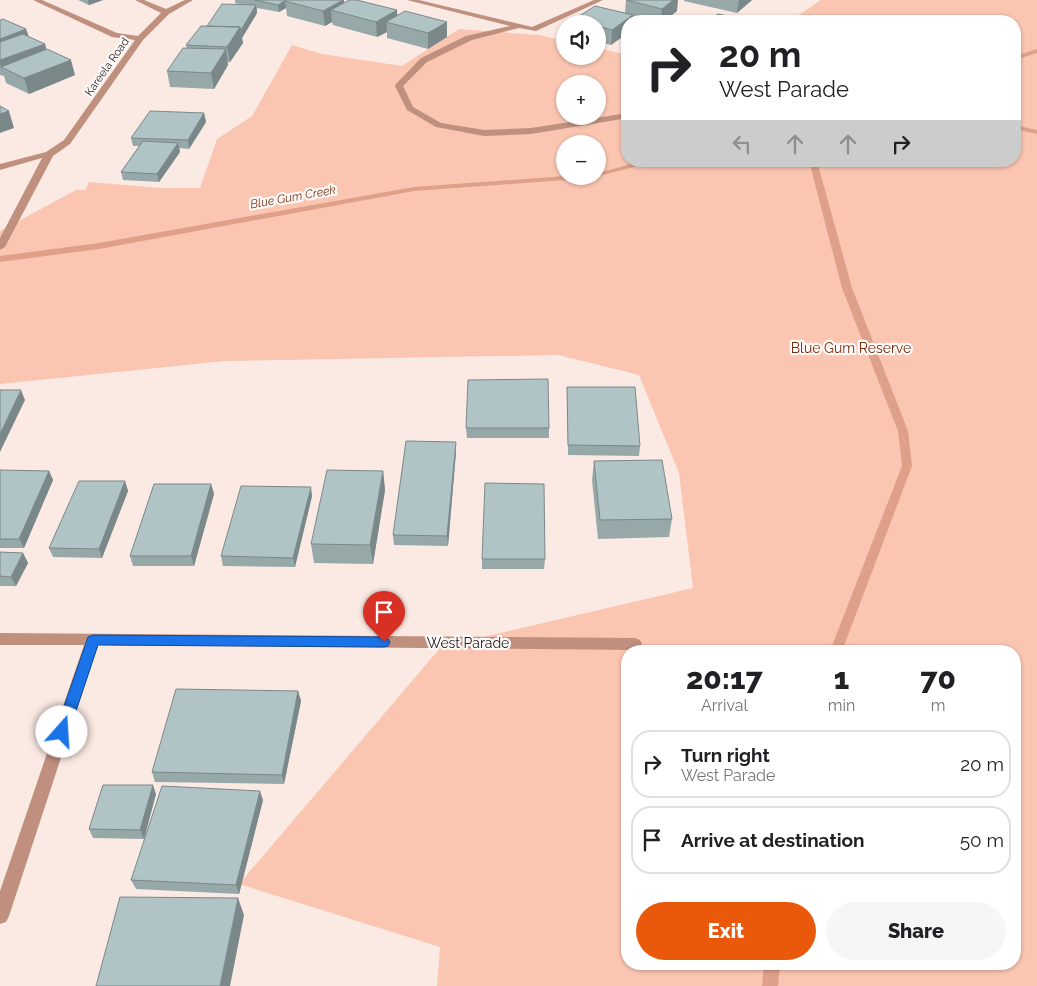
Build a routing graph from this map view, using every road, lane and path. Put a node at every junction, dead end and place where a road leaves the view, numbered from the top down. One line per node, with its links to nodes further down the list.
1 (36, 0): 8 (street)
2 (138, 0): 6 (street)
3 (190, 0): 6 (street, Kareela Road)
4 (410, 0): 7 (street)
5 (600, 0): 7 (street)
6 (166, 12): 8 (street, Kareela Road)
7 (518, 26): 9 (street)
8 (140, 38): 10 (street, Kareela Road)
9 (621, 116)
10 (49, 154): 11 (street); 12 (street)
11 (0, 167)
12 (0, 247)
13 (0, 639): 14 (street, West Parade)
14 (93, 640): 15 (street, West Parade); 16 (street)
15 (635, 644)
16 (0, 916)

